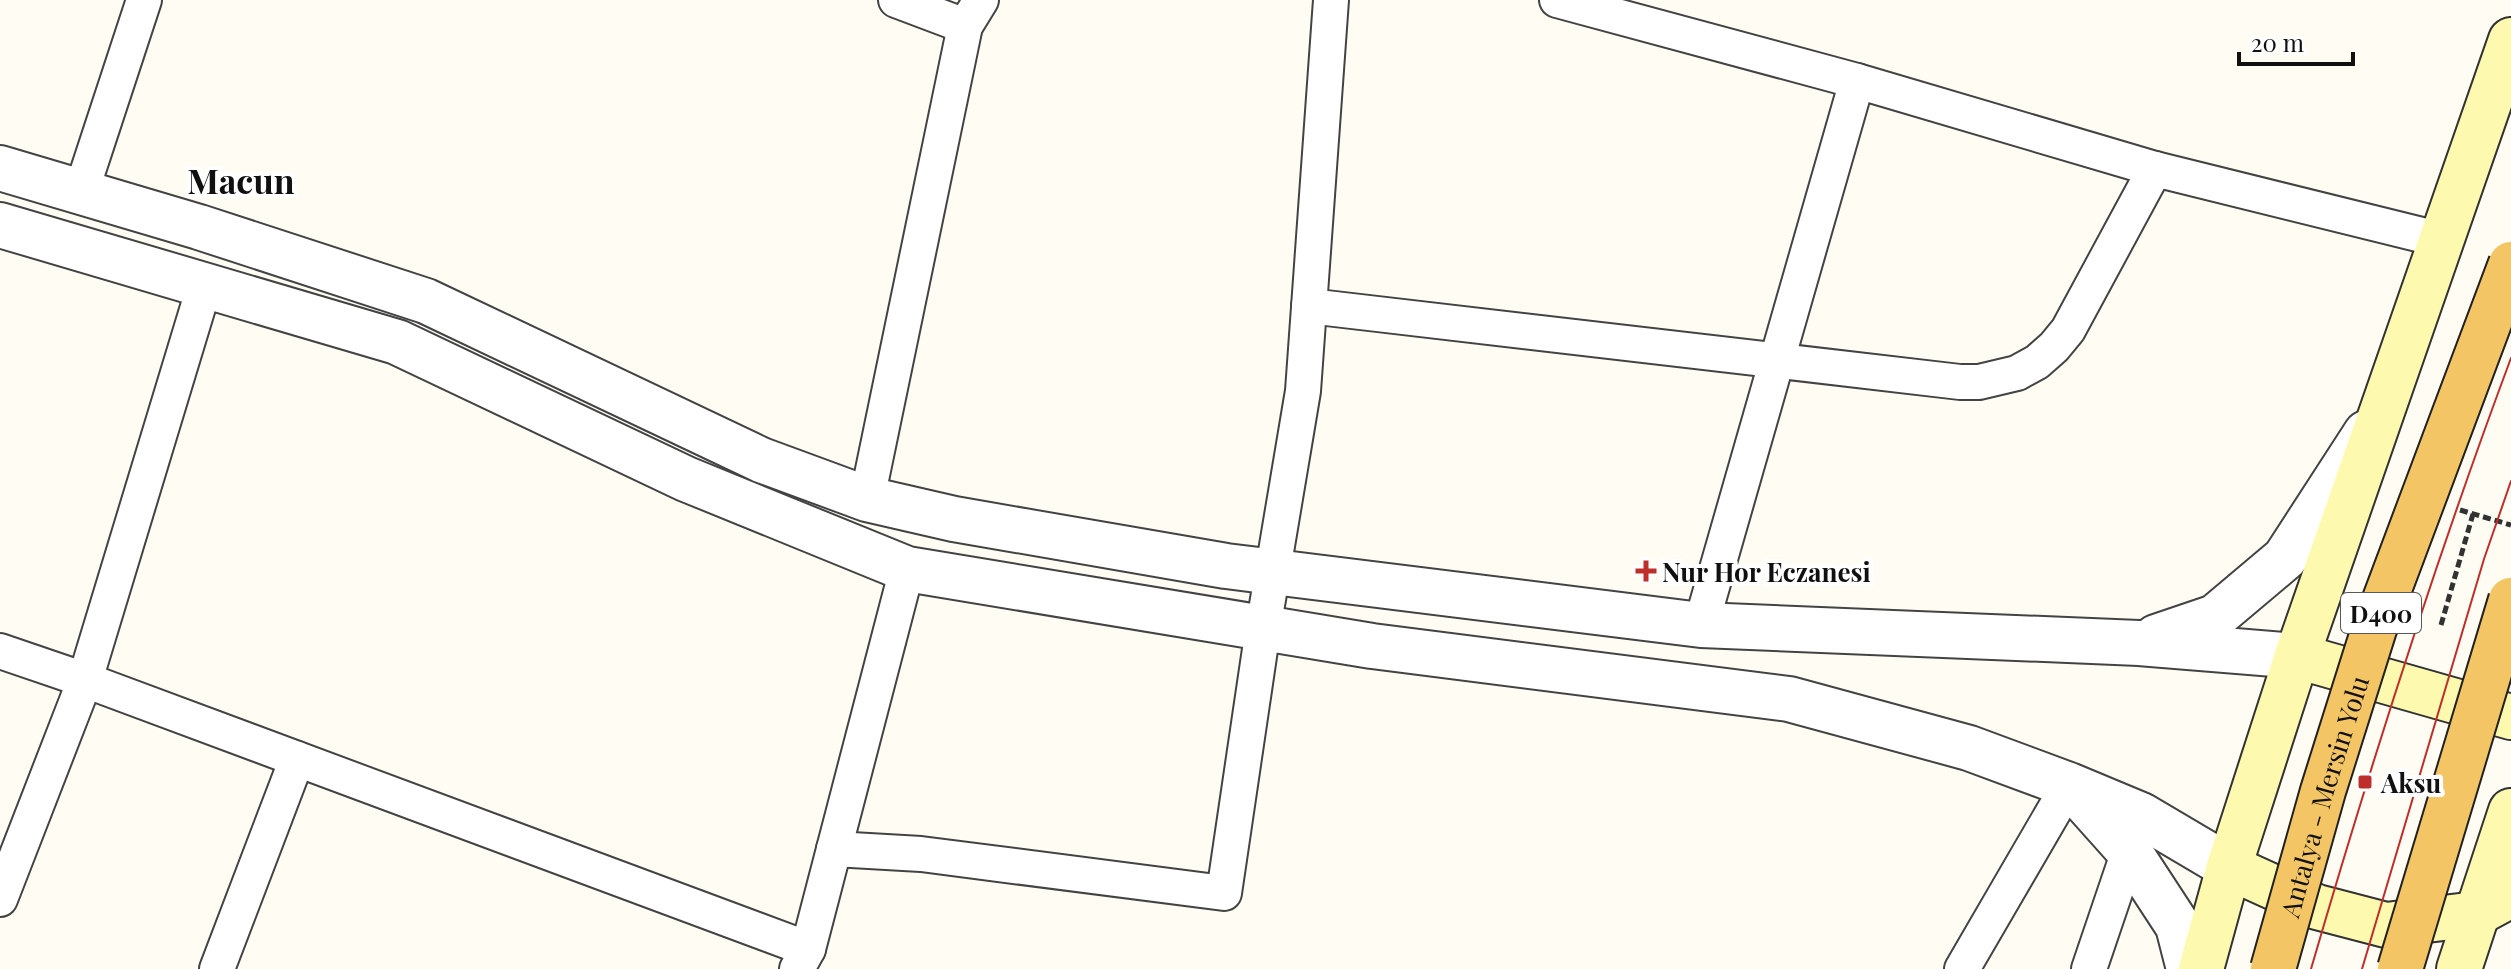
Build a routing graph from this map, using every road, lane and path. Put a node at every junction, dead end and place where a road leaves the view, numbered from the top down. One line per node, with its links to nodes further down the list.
1 (144, 0): 10 (street)
2 (896, 0): 5 (street)
3 (1331, 0): 15 (street)
4 (1557, 0): 7 (street)
5 (973, 13): 18 (street)
6 (2511, 40): 12 (main road)
7 (1857, 81): 9 (street); 16 (street)
8 (0, 168): 10 (street)
9 (2155, 169): 12 (street); 16 (street)
10 (81, 192): 18 (street)
11 (0, 225): 14 (street)
12 (2442, 240): 17 (main road)
13 (2511, 264): 45 (highway, Antalya - Mersin Yolu / D400, bridge)
14 (205, 284): 20 (street); 29 (street)
15 (1309, 306): 16 (street); 21 (street)
16 (1778, 359): 23 (street)
17 (2387, 401): 26 (street); 28 (main road)
18 (867, 499): 21 (street)
19 (2473, 514): 24 (path)
20 (907, 569): 25 (street); 34 (street)
21 (1273, 571): 23 (street); 25 (street)
22 (2511, 600): 46 (highway, bridge)
23 (1701, 625): 26 (street)
24 (2441, 625)
25 (1263, 629): 32 (street); 34 (street)
26 (2139, 643): 28 (street)
27 (0, 651): 29 (street)
28 (2297, 656): 30 (main road); 36 (main road)
29 (85, 680): 31 (street); 37 (street)
30 (2511, 717)
31 (297, 759): 39 (street); 40 (street)
32 (2069, 785): 35 (street); 36 (street); 41 (street)
33 (2511, 811): 38 (main road)
34 (834, 849): 39 (street)
35 (2129, 851): 42 (street); 43 (street)
36 (2229, 867): 38 (main road); 44 (main road)
37 (0, 899)
38 (2494, 905): 47 (main road)
39 (802, 959)
40 (217, 969)
41 (1962, 969)
42 (2089, 969)
43 (2189, 969)
44 (2201, 969)
45 (2273, 969)
46 (2400, 969)
47 (2459, 969)

